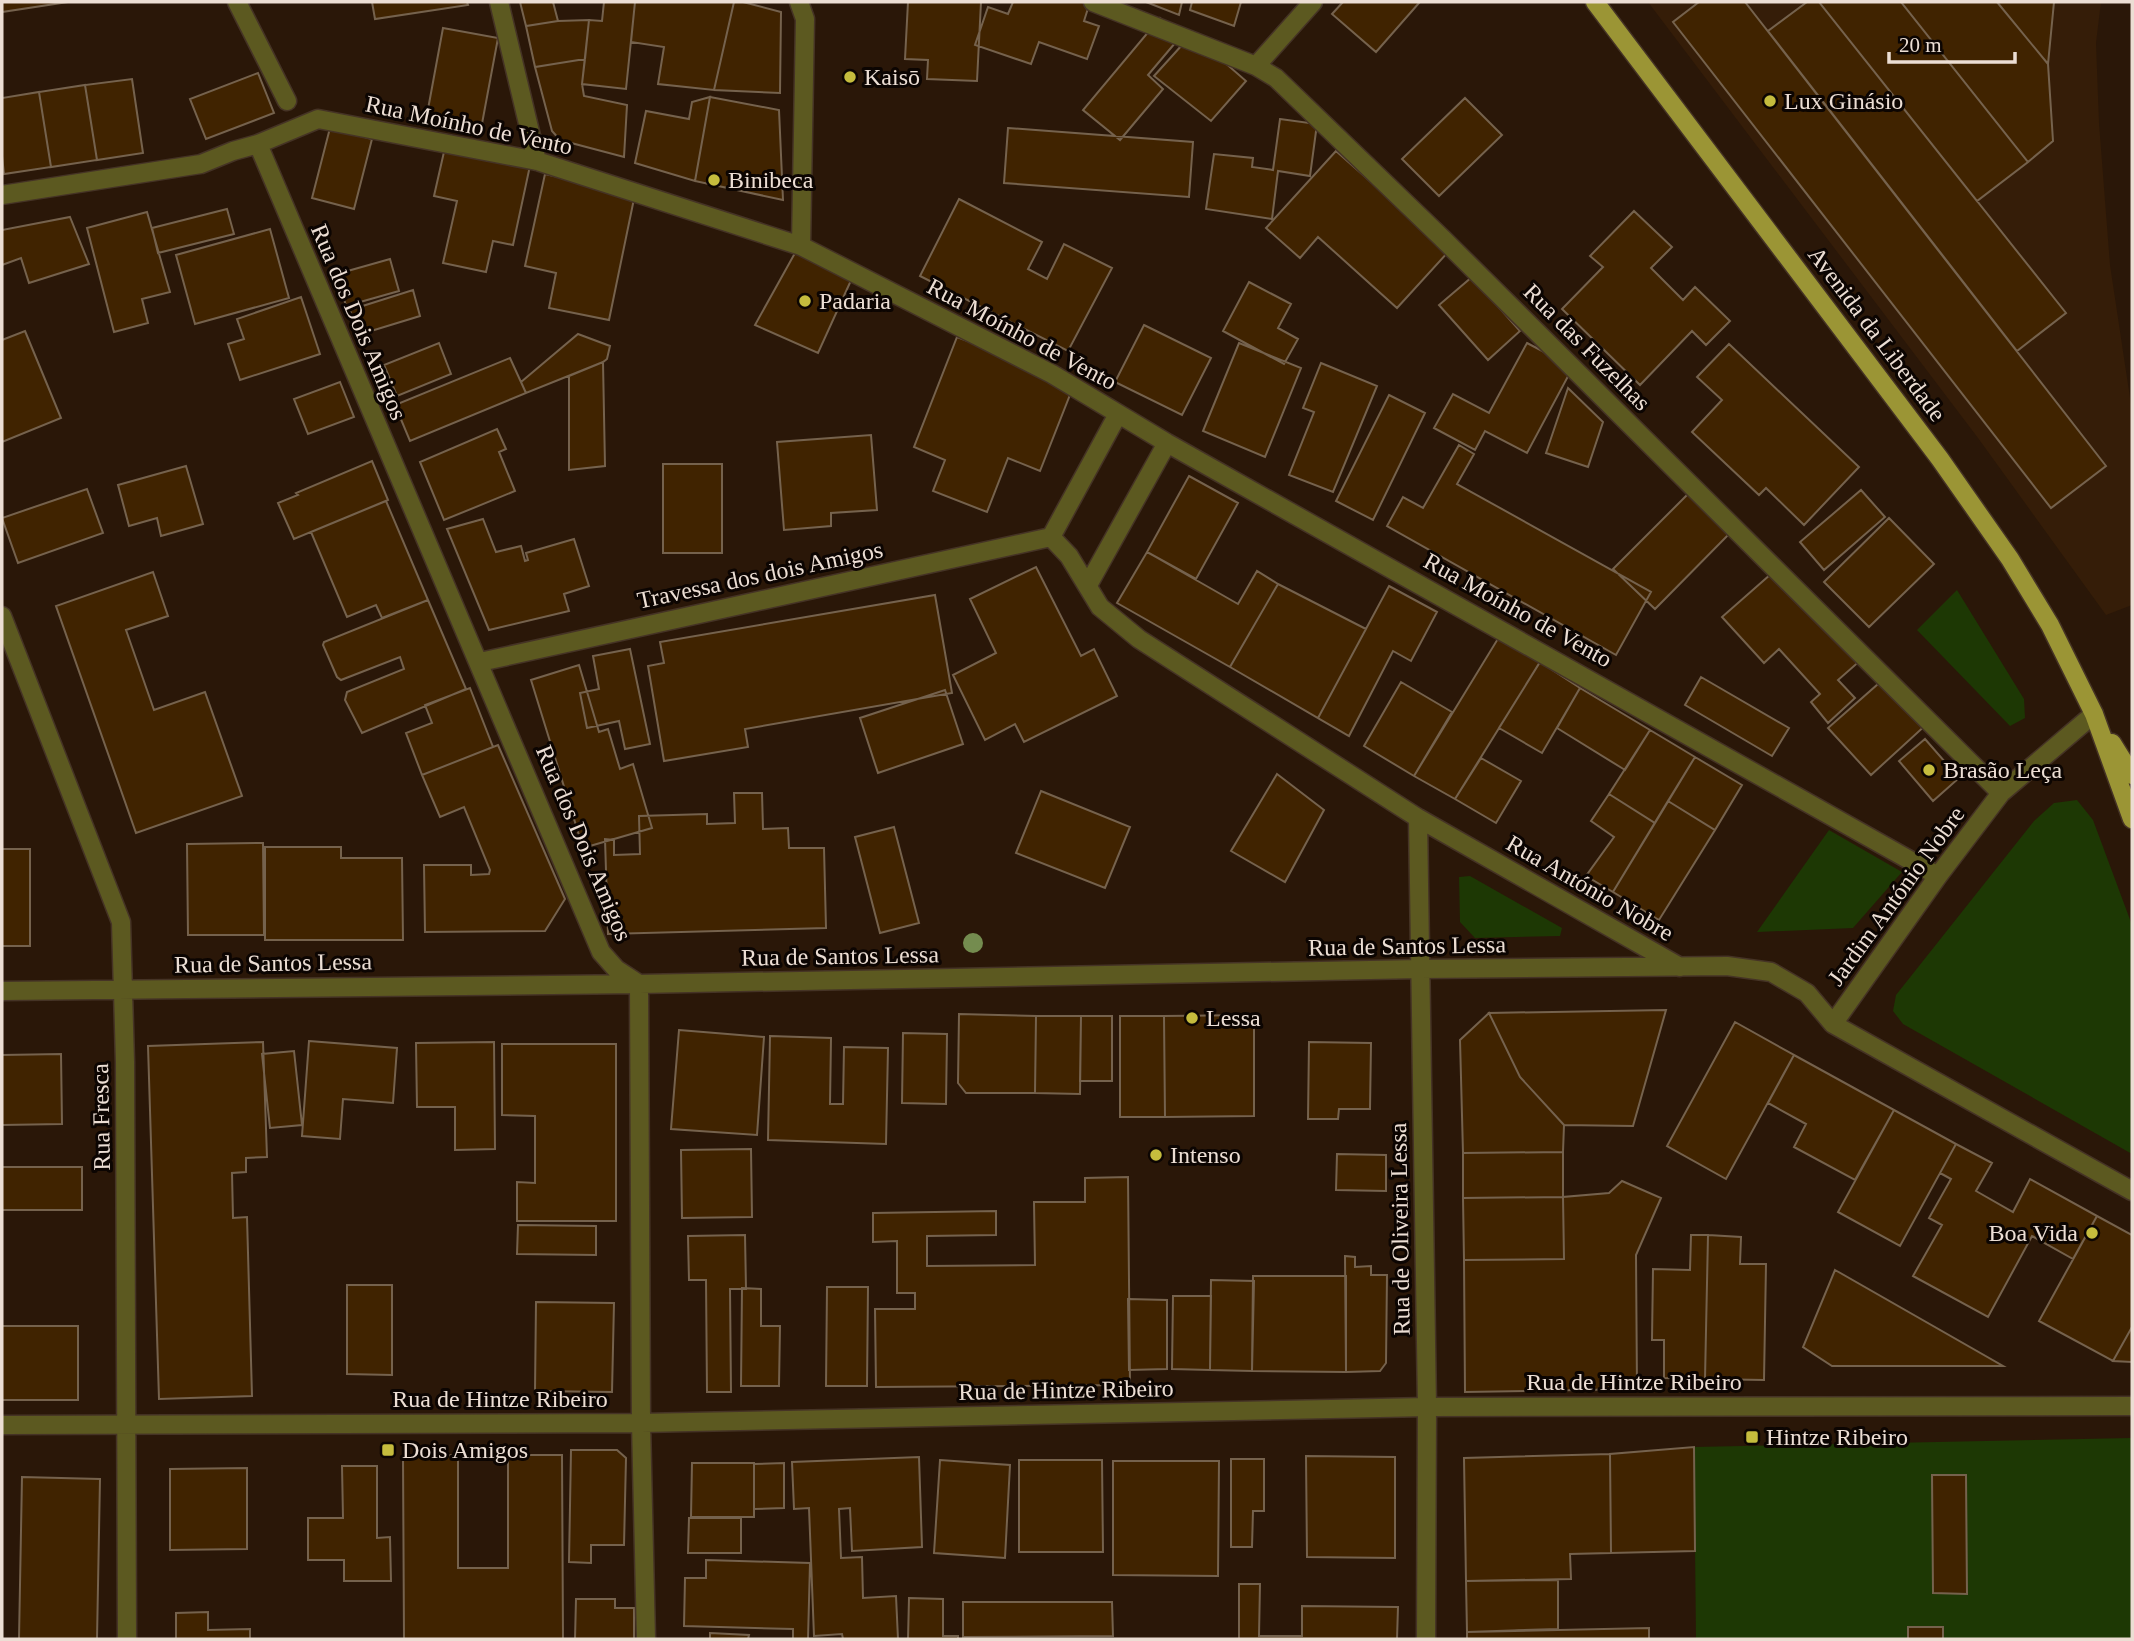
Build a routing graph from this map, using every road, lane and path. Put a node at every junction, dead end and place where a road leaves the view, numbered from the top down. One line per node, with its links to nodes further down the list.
1 (237, 2): 8 (street)
2 (499, 2): 10 (street)
3 (799, 2): 12 (street)
4 (1093, 2): 7 (street, Rua das Fuzelhas)
5 (1314, 2): 7 (street)
6 (1595, 2): 19 (main road, Avenida da Liberdade)
7 (1256, 66): 21 (street, Rua das Fuzelhas)
8 (287, 101)
9 (258, 144): 10 (street, Rua Moínho de Vento); 11 (street, Rua Moínho de Vento); 18 (street, Rua dos Dois Amigos)
10 (537, 161): 12 (street, Rua Moínho de Vento)
11 (2, 195)
12 (801, 246): 13 (street, Rua Moínho de Vento)
13 (1118, 414): 14 (street, Rua Moínho de Vento); 15 (street)
14 (1167, 443): 16 (street); 24 (street, Rua Moínho de Vento)
15 (1051, 537): 16 (street); 18 (street, Travessa dos dois Amigos)
16 (1088, 585): 22 (street, Rua António Nobre)
17 (2, 616): 28 (street, Rua Fresca)
18 (480, 662): 27 (street, Rua dos Dois Amigos)
19 (2094, 714): 20 (main road, Avenida da Liberdade); 21 (street, Jardim António Nobre); 23 (main road, Avenida da Liberdade)
20 (2132, 775)
21 (2001, 793): 24 (street, Jardim António Nobre)
22 (1418, 818): 25 (street, Rua António Nobre); 26 (street, Rua de Oliveira Lessa)
23 (2132, 819)
24 (1938, 876): 30 (street, Jardim António Nobre)
25 (1679, 967): 26 (street, Rua de Santos Lessa); 30 (street, Rua António Nobre)
26 (1420, 969): 27 (street, Rua de Santos Lessa); 33 (street, Rua de Oliveira Lessa)
27 (639, 984): 28 (street, Rua de Santos Lessa); 34 (street)
28 (122, 989): 29 (street, Rua de Santos Lessa); 35 (street, Rua Fresca)
29 (2, 991)
30 (1833, 1024): 31 (street, Rua António Nobre)
31 (2132, 1191)
32 (2132, 1406): 33 (street, Rua de Hintze Ribeiro)
33 (1427, 1407): 34 (street, Rua de Hintze Ribeiro); 39 (street, Rua de Oliveira Lessa)
34 (640, 1423): 35 (street, Rua de Hintze Ribeiro); 38 (street)
35 (127, 1424): 36 (street, Rua de Hintze Ribeiro); 37 (street, Rua Fresca)
36 (2, 1425)
37 (127, 1639)
38 (646, 1639)
39 (1426, 1639)

